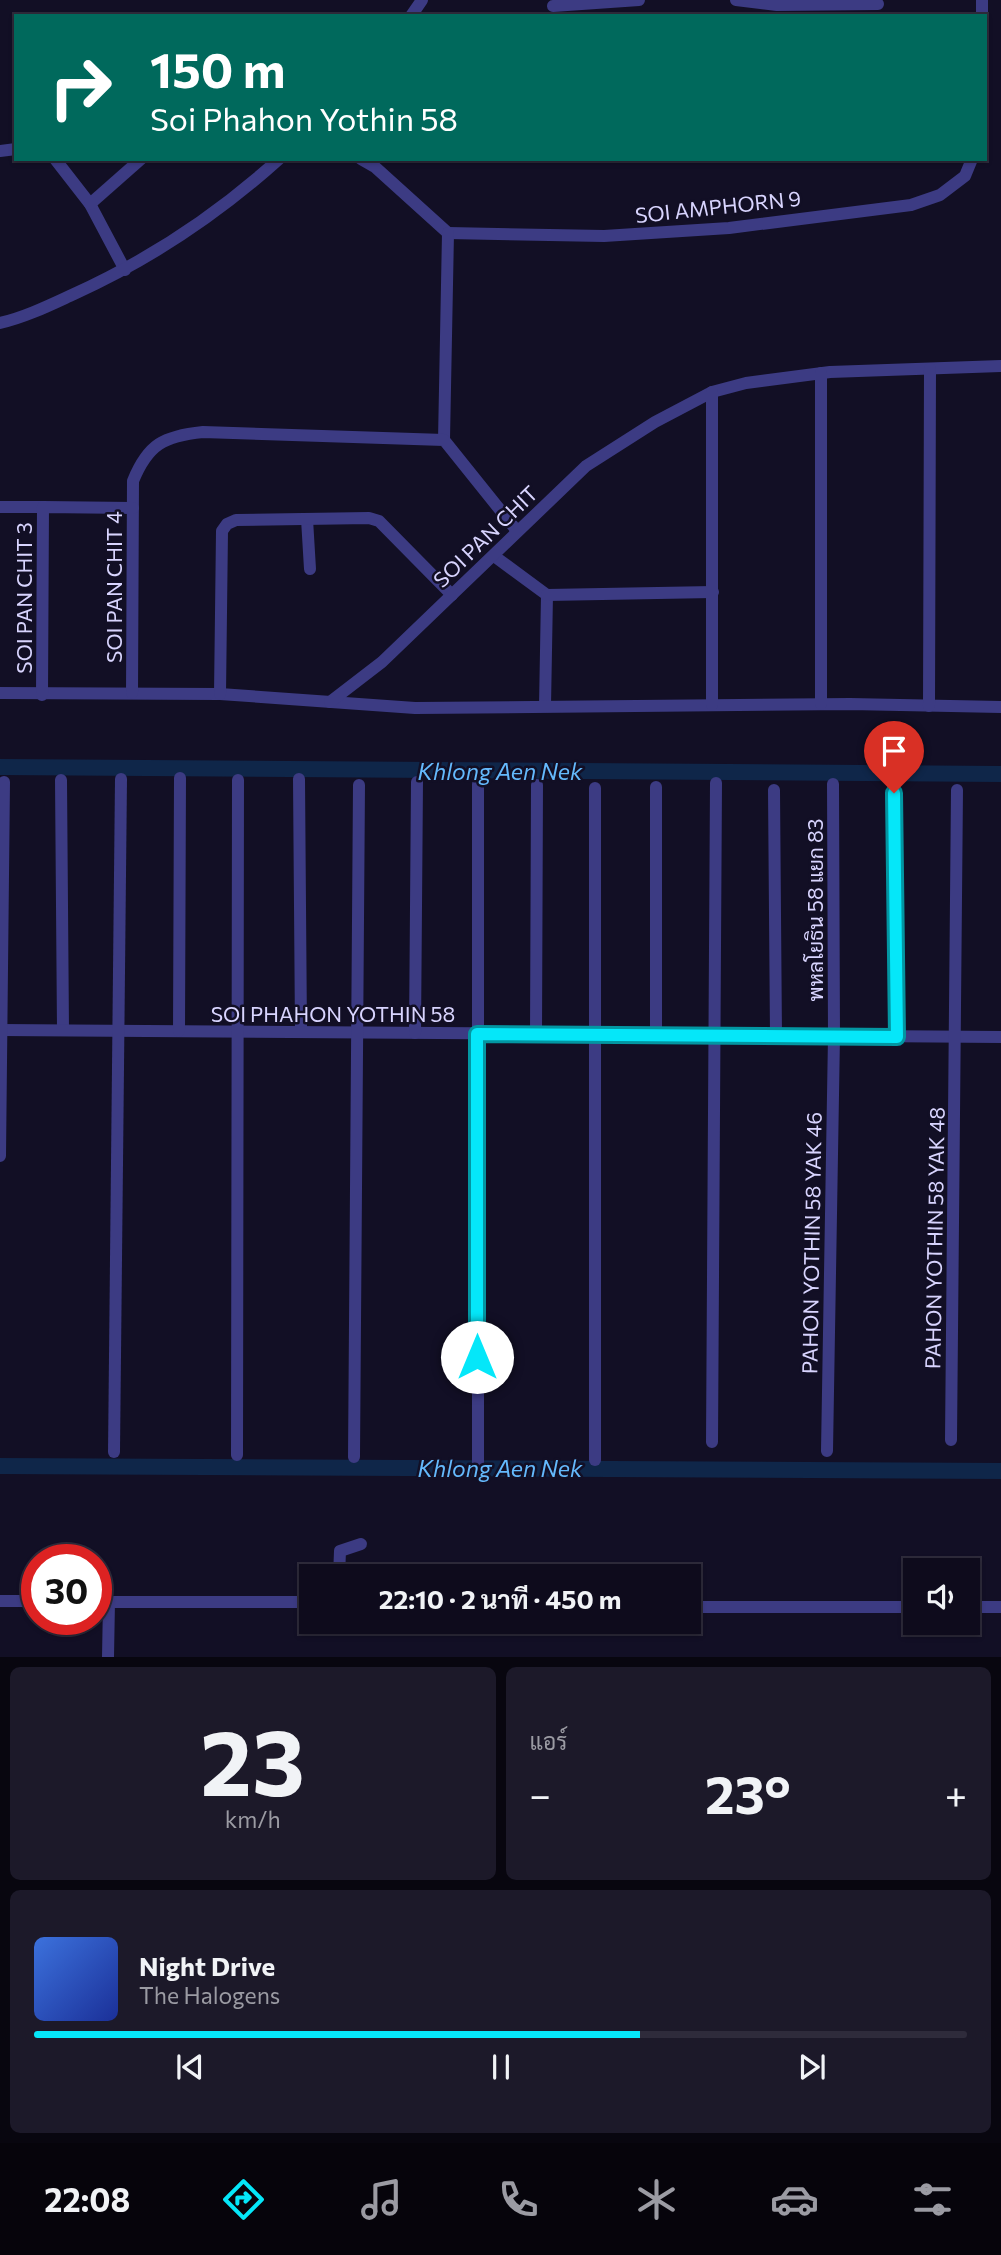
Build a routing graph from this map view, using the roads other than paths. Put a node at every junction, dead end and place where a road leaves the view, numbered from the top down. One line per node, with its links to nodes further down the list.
1 (639, 0): 4 (street)
2 (736, 0): 3 (street)
3 (878, 6)
4 (553, 7)
5 (57, 161): 10 (street)
6 (139, 161): 10 (street)
7 (277, 161): 12 (street)
8 (364, 161): 11 (street)
9 (971, 161): 11 (street, SOI AMPHORN 9)
10 (90, 204): 12 (street)
11 (448, 233): 18 (street)
12 (125, 270): 13 (street)
13 (0, 323)
14 (1001, 366): 15 (street, SOI PAN CHIT)
15 (930, 369): 16 (street, SOI PAN CHIT); 37 (street)
16 (821, 373): 17 (street, SOI PAN CHIT); 34 (street)
17 (712, 392): 23 (street, SOI PAN CHIT); 26 (street)
18 (444, 440): 21 (street, SOI PAN CHIT 4); 23 (street)
19 (0, 507): 20 (street)
20 (43, 507): 21 (street, SOI PAN CHIT 3); 32 (street, SOI PAN CHIT 3)
21 (133, 508): 29 (street, SOI PAN CHIT 4)
22 (307, 519): 25 (street); 27 (street); 31 (street)
23 (517, 531): 24 (street, SOI PAN CHIT)
24 (494, 556): 27 (street, SOI PAN CHIT); 28 (street)
25 (310, 569)
26 (713, 592): 28 (street); 35 (street)
27 (452, 595): 33 (street, SOI PAN CHIT)
28 (547, 595): 36 (street)
29 (132, 693): 31 (street); 32 (street)
30 (0, 694): 32 (street)
31 (220, 694): 33 (street)
32 (41, 695)
33 (330, 702): 36 (street)
34 (821, 704): 35 (street); 37 (street)
35 (712, 705): 36 (street)
36 (545, 706)
37 (929, 706): 38 (street)
38 (1001, 707)
39 (180, 778): 59 (street)
40 (121, 779): 58 (street)
41 (299, 779): 61 (street)
42 (61, 780): 57 (street)
43 (238, 780): 60 (street)
44 (4, 782): 56 (street)
45 (417, 782): 63 (street)
46 (716, 783): 68 (street)
47 (833, 783): 70 (street, พหลโยธิน 58 แยก 83)
48 (359, 785): 62 (street)
49 (478, 785): 64 (street)
50 (537, 785): 65 (street)
51 (656, 787): 67 (street)
52 (595, 788): 66 (street)
53 (774, 790): 69 (street)
54 (957, 790): 72 (street, PAHON YOTHIN 58 YAK 48)
55 (894, 793): 71 (street)
56 (1, 1030): 57 (street, SOI PHAHON YOTHIN 58); 74 (street)
57 (63, 1030): 58 (street, SOI PHAHON YOTHIN 58)
58 (120, 1031): 59 (street, SOI PHAHON YOTHIN 58); 78 (street)
59 (179, 1031): 60 (street, SOI PHAHON YOTHIN 58)
60 (238, 1032): 61 (street, SOI PHAHON YOTHIN 58); 79 (street)
61 (301, 1032): 62 (street, SOI PHAHON YOTHIN 58)
62 (355, 1033): 63 (street, SOI PHAHON YOTHIN 58); 80 (street)
63 (415, 1033): 64 (street, SOI PHAHON YOTHIN 58)
64 (477, 1034): 65 (street, SOI PHAHON YOTHIN 58); 82 (street)
65 (536, 1034): 66 (street, SOI PHAHON YOTHIN 58)
66 (593, 1034): 67 (street, SOI PHAHON YOTHIN 58); 81 (street)
67 (656, 1035): 68 (street, SOI PHAHON YOTHIN 58)
68 (715, 1035): 69 (street, SOI PHAHON YOTHIN 58); 76 (street)
69 (776, 1035): 70 (street, SOI PHAHON YOTHIN 58)
70 (834, 1036): 71 (street, SOI PHAHON YOTHIN 58); 77 (street, PAHON YOTHIN 58 YAK 46)
71 (897, 1037): 72 (street, SOI PHAHON YOTHIN 58)
72 (956, 1037): 73 (street, SOI PHAHON YOTHIN 58); 75 (street, PAHON YOTHIN 58 YAK 48)
73 (1001, 1037)
74 (0, 1156)
75 (951, 1440)
76 (712, 1442)
77 (827, 1451)
78 (114, 1452)
79 (237, 1455)
80 (354, 1457)
81 (595, 1460)
82 (478, 1465)
83 (361, 1544): 84 (street)
84 (340, 1564)
85 (0, 1601): 86 (street)
86 (21, 1601)
87 (112, 1602): 88 (street)
88 (299, 1602)
89 (701, 1607): 90 (street)
90 (903, 1607)
91 (980, 1607): 92 (street)
92 (1001, 1607)
93 (106, 1635): 94 (street)
94 (108, 1655)

